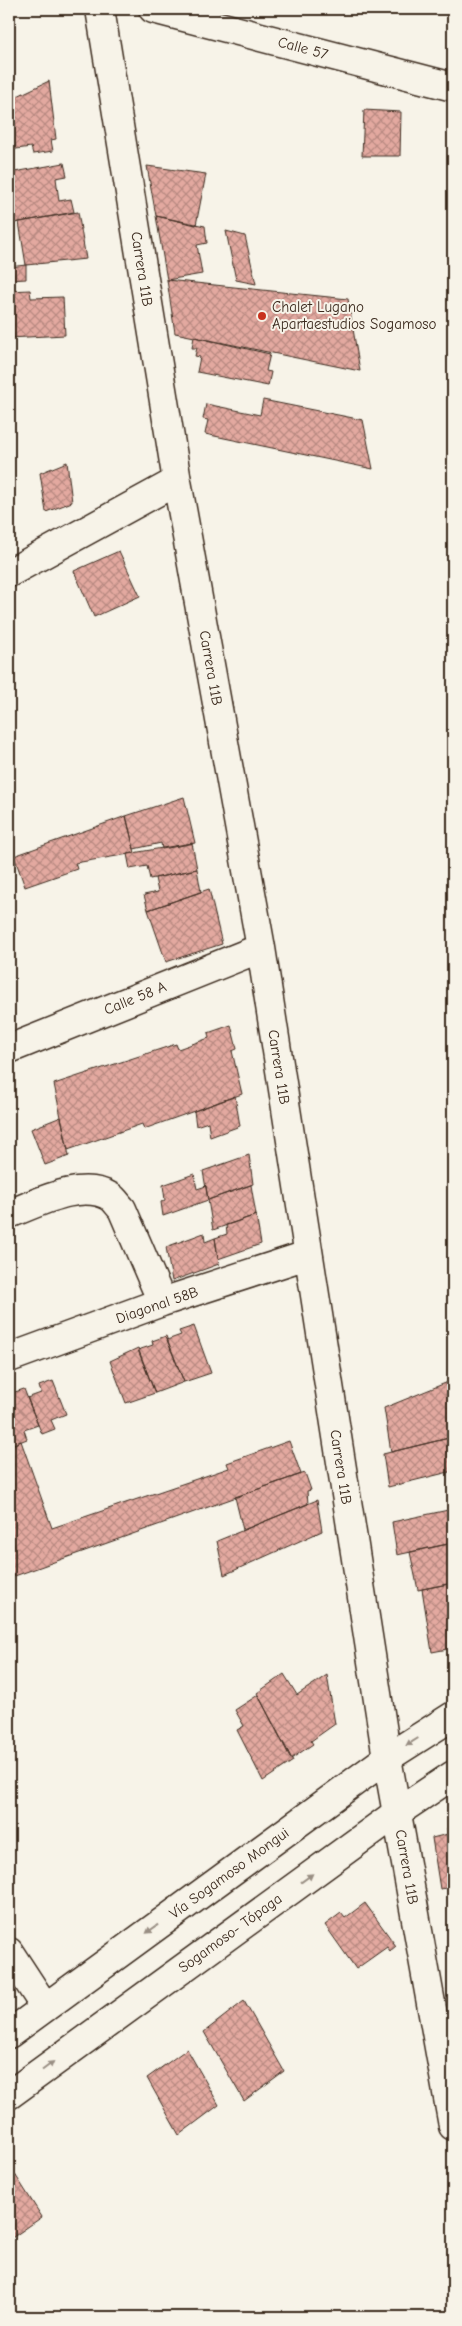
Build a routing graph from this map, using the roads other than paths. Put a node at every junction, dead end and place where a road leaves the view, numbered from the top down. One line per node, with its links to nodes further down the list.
1 (100, 9): 4 (street, Carrera 11B)
2 (153, 9): 3 (street, Calle 57)
3 (453, 87)
4 (177, 481): 5 (street); 6 (street, Carrera 11B)
5 (9, 573)
6 (261, 948): 7 (street, Calle 58 A); 9 (street, Carrera 11B)
7 (9, 1049)
8 (9, 1214): 10 (street)
9 (307, 1255): 10 (street, Diagonal 58B); 13 (street, Carrera 11B)
10 (162, 1302): 11 (street, Diagonal 58B)
11 (9, 1358)
12 (453, 1716): 13 (street, Vía Sogamoso Mongui, one-way to 13)
13 (387, 1758): 15 (street, Carrera 11B); 17 (street, Vía Sogamoso Mongui, one-way to 17)
14 (453, 1775): 15 (street, Sogamoso- Tópaga)
15 (398, 1812): 19 (street, Sogamoso- Tópaga, one-way to 15); 20 (street, Carrera 11B)
16 (9, 1952): 17 (street)
17 (45, 2007): 18 (street, Vía Sogamoso Mongui)
18 (9, 2034)
19 (9, 2095)
20 (453, 2126)

